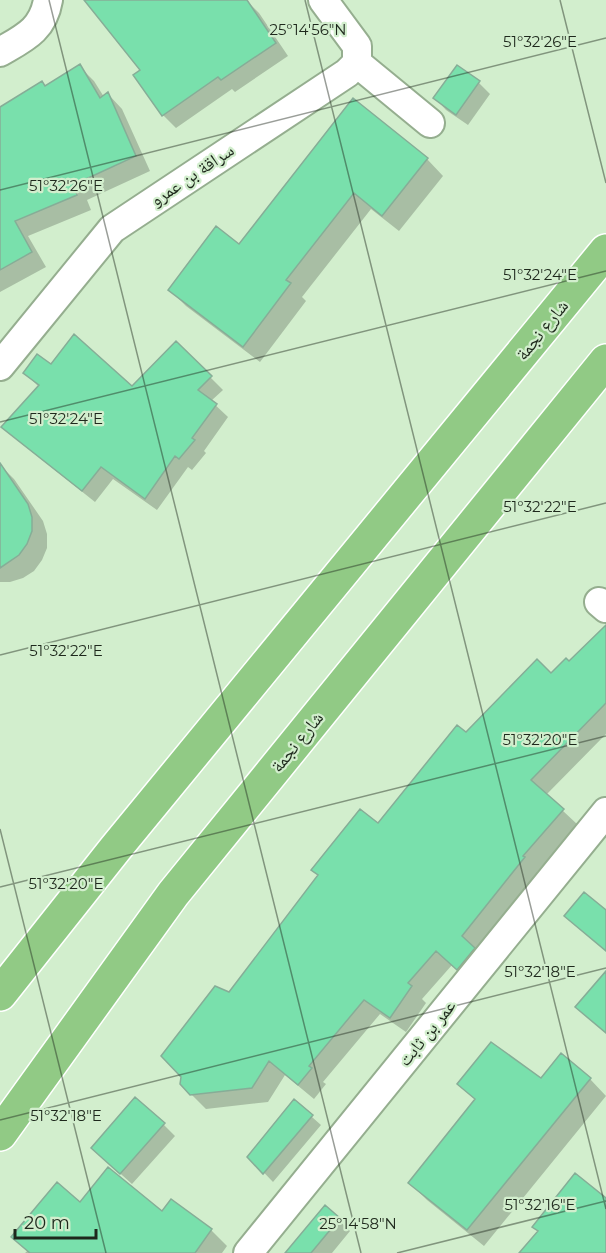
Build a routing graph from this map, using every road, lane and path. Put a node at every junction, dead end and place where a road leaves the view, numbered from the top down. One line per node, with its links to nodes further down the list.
1 (48, 0): 3 (street)
2 (323, 0): 4 (street)
3 (0, 52)
4 (357, 63): 5 (street); 8 (street, سراقة بن عمرو)
5 (430, 123)
6 (606, 251): 10 (main road, شارع نجمة)
7 (606, 361): 11 (main road, شارع نجمة)
8 (0, 366)
9 (606, 812): 12 (street, عمر بن ثابت)
10 (0, 994)
11 (0, 1134)
12 (248, 1253)

